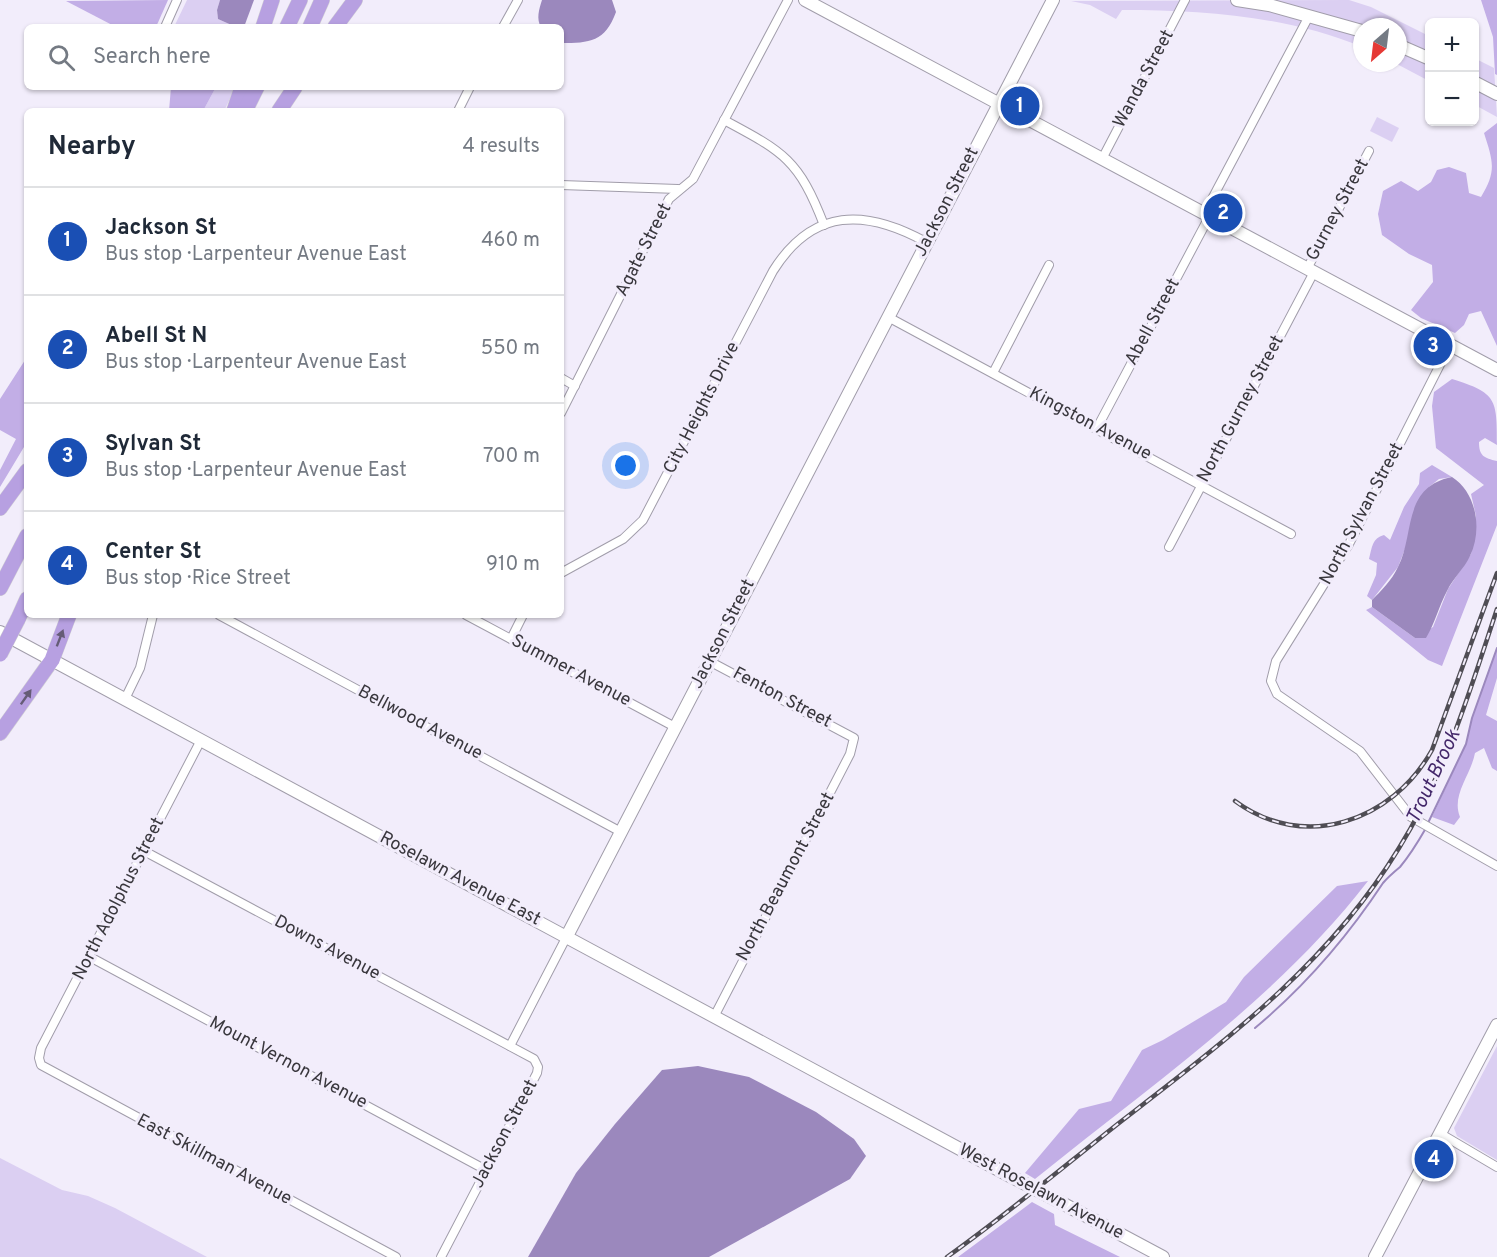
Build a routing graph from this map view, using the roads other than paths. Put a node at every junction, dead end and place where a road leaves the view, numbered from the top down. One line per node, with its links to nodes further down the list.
1 (177, 0): 13 (street)
2 (272, 0): 14 (highway)
3 (300, 0): 15 (highway)
4 (322, 0): 16 (highway)
5 (355, 0): 17 (highway)
6 (518, 0): 18 (street)
7 (788, 0): 35 (street, Agate Street)
8 (805, 0): 29 (street)
9 (1053, 0): 29 (street, Jackson Street)
10 (1185, 0): 37 (street, Wanda Street)
11 (1237, 0): 12 (street)
12 (1309, 16): 19 (street); 40 (street, Abell Street)
13 (166, 24)
14 (264, 24)
15 (288, 24)
16 (310, 24)
17 (337, 24)
18 (505, 24)
19 (1353, 28)
20 (1407, 49): 21 (street)
21 (1425, 57)
22 (1479, 85): 28 (street)
23 (242, 90): 30 (highway)
24 (256, 90): 31 (highway)
25 (280, 90): 32 (highway)
26 (293, 90): 33 (highway)
27 (468, 90): 34 (street)
28 (1497, 94)
29 (998, 104): 37 (street); 42 (street, Jackson Street)
30 (235, 108)
31 (246, 108)
32 (272, 108)
33 (281, 108)
34 (460, 108)
35 (724, 120): 39 (street, Agate Street); 41 (street)
36 (1370, 151): 44 (street, Gurney Street)
37 (1102, 159): 40 (street)
38 (564, 185): 39 (street)
39 (681, 188): 50 (street, Agate Street)
40 (1207, 215): 44 (street); 52 (street, Abell Street)
41 (824, 225): 42 (street); 59 (street, City Heights Drive)
42 (926, 242): 45 (street, Jackson Street)
43 (1049, 265): 48 (street)
44 (1311, 271): 46 (street); 54 (street, North Gurney Street)
45 (888, 316): 48 (street, Kingston Avenue); 71 (street, Jackson Street)
46 (1450, 345): 47 (street); 79 (street, North Sylvan Street)
47 (1497, 370)
48 (993, 373): 52 (street, Kingston Avenue)
49 (564, 380): 50 (street)
50 (575, 386): 51 (street, Agate Street)
51 (564, 407)
52 (1097, 428): 54 (street, Kingston Avenue)
53 (24, 475): 55 (highway)
54 (1201, 484): 56 (street, Kingston Avenue); 58 (street, North Gurney Street)
55 (0, 508)
56 (1291, 534)
57 (24, 542): 60 (highway)
58 (1169, 547)
59 (564, 568)
60 (0, 588)
61 (24, 606): 69 (highway, bridge)
62 (68, 618): 70 (highway, one-way to 62)
63 (152, 618): 72 (street)
64 (225, 618): 77 (street, Bellwood Avenue)
65 (472, 618): 68 (street, Summer Avenue)
66 (522, 618): 68 (street)
67 (0, 632): 70 (street, Roselawn Avenue East)
68 (511, 639): 73 (street, Summer Avenue)
69 (0, 654)
70 (52, 660): 72 (street, Roselawn Avenue East); 74 (highway, one-way to 70)
71 (710, 661): 73 (street, Jackson Street); 75 (street, Fenton Street)
72 (125, 699): 76 (street, Roselawn Avenue East)
73 (675, 727): 77 (street, Jackson Street)
74 (0, 733)
75 (854, 738): 82 (street, North Beaumont Street)
76 (201, 740): 78 (street, North Adolphus Street); 80 (street, Roselawn Avenue East)
77 (621, 832): 80 (street, Jackson Street)
78 (144, 851): 81 (street, North Adolphus Street); 84 (street, Downs Avenue)
79 (1497, 866)
80 (567, 936): 82 (street, Roselawn Avenue East); 84 (street, Jackson Street)
81 (90, 957): 85 (street, North Adolphus Street); 89 (street, Mount Vernon Avenue)
82 (715, 1015): 86 (street, Roselawn Avenue East)
83 (1497, 1025): 87 (street)
84 (510, 1046): 89 (street, Jackson Street)
85 (39, 1058): 90 (street, East Skillman Avenue)
86 (918, 1128): 92 (street, West Roselawn Avenue, bridge)
87 (1441, 1134): 88 (street); 93 (street)
88 (1497, 1167)
89 (486, 1170): 91 (street, Jackson Street)
90 (396, 1257)
91 (441, 1257)
92 (1163, 1257)
93 (1375, 1257)

